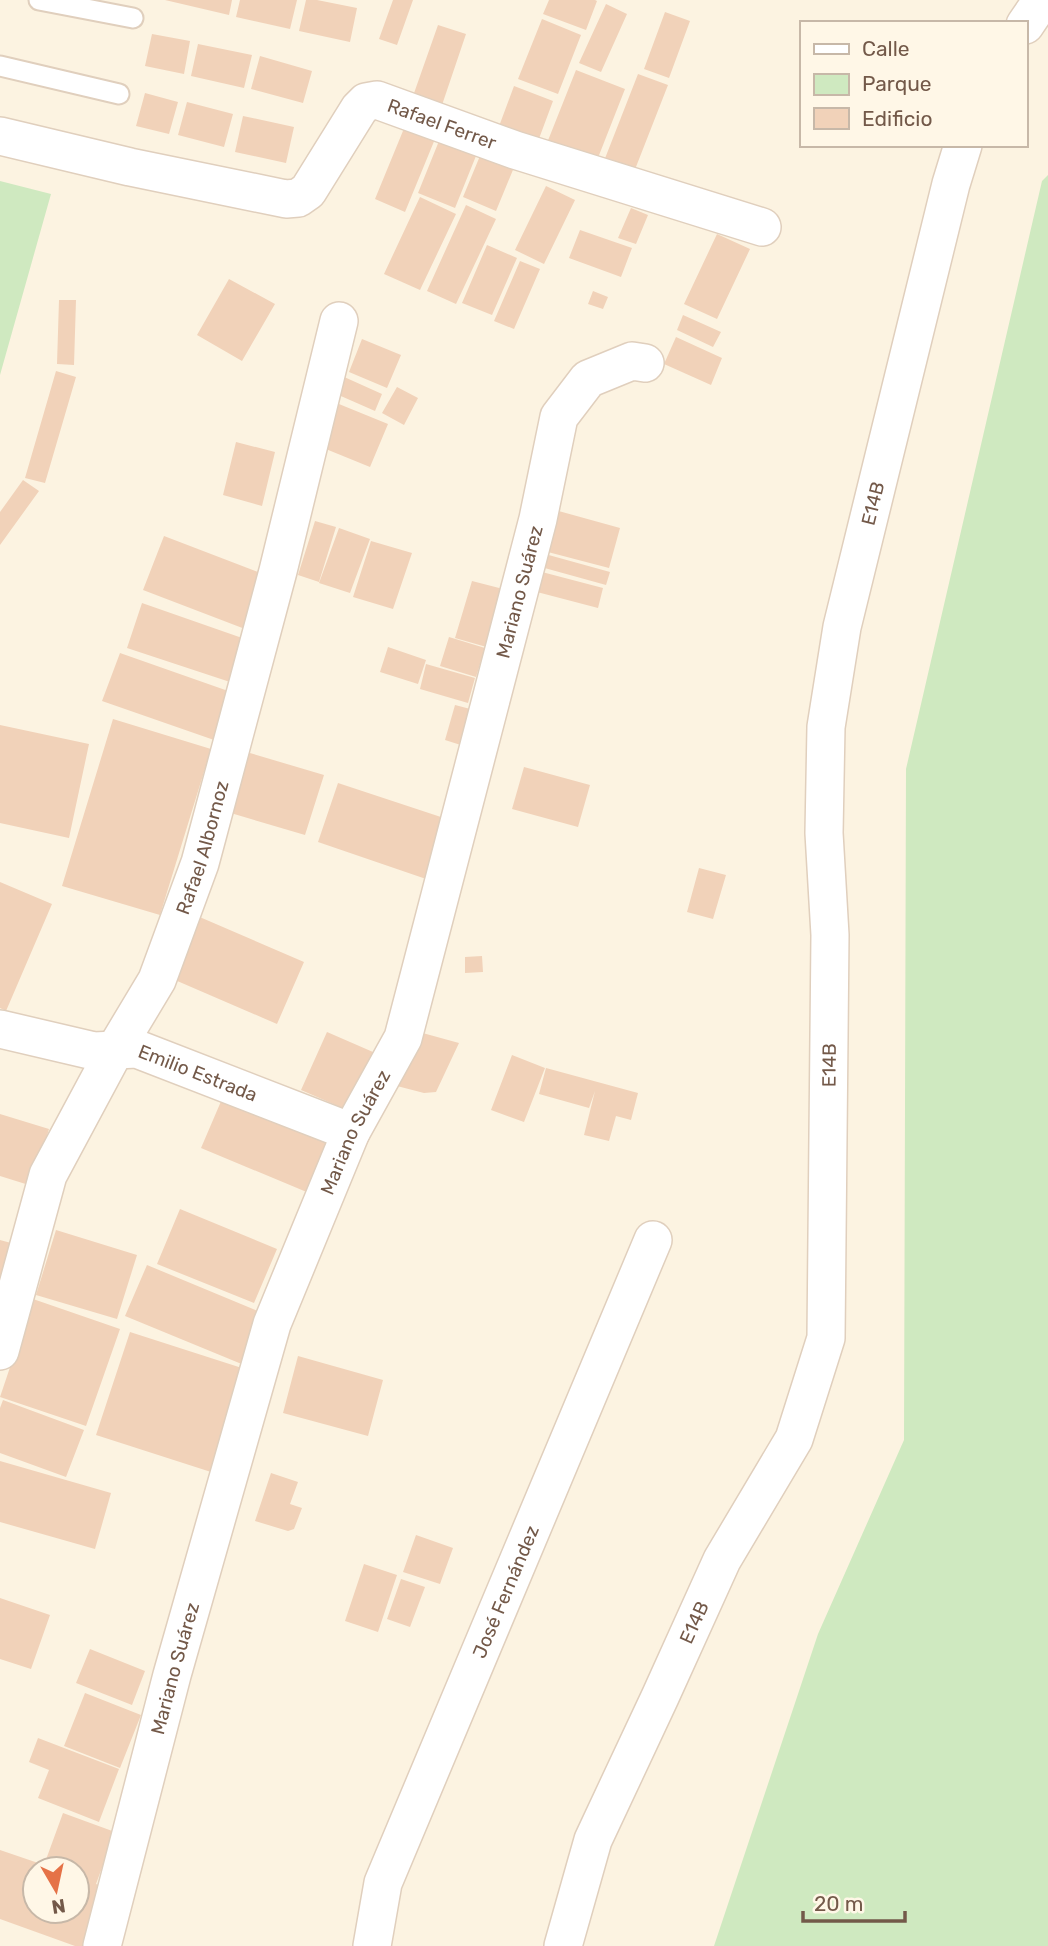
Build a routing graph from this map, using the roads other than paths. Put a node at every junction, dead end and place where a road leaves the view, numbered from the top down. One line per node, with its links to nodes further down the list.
1 (39, 0): 3 (lane)
2 (1042, 0): 4 (street)
3 (133, 18)
4 (1027, 22)
5 (0, 65): 6 (lane)
6 (119, 94)
7 (0, 136): 9 (street, Rafael Ferrer)
8 (962, 147): 19 (street, E14B)
9 (762, 227)
10 (339, 321): 13 (street, Rafael Albornoz)
11 (645, 363): 14 (street, Mariano Suárez)
12 (0, 1028): 13 (street, Emilio Estrada)
13 (114, 1050): 14 (street, Emilio Estrada); 16 (street, Rafael Albornoz)
14 (351, 1132): 17 (street, Mariano Suárez)
15 (653, 1240): 18 (street, José Fernández)
16 (0, 1351)
17 (102, 1946)
18 (372, 1946)
19 (563, 1946)

